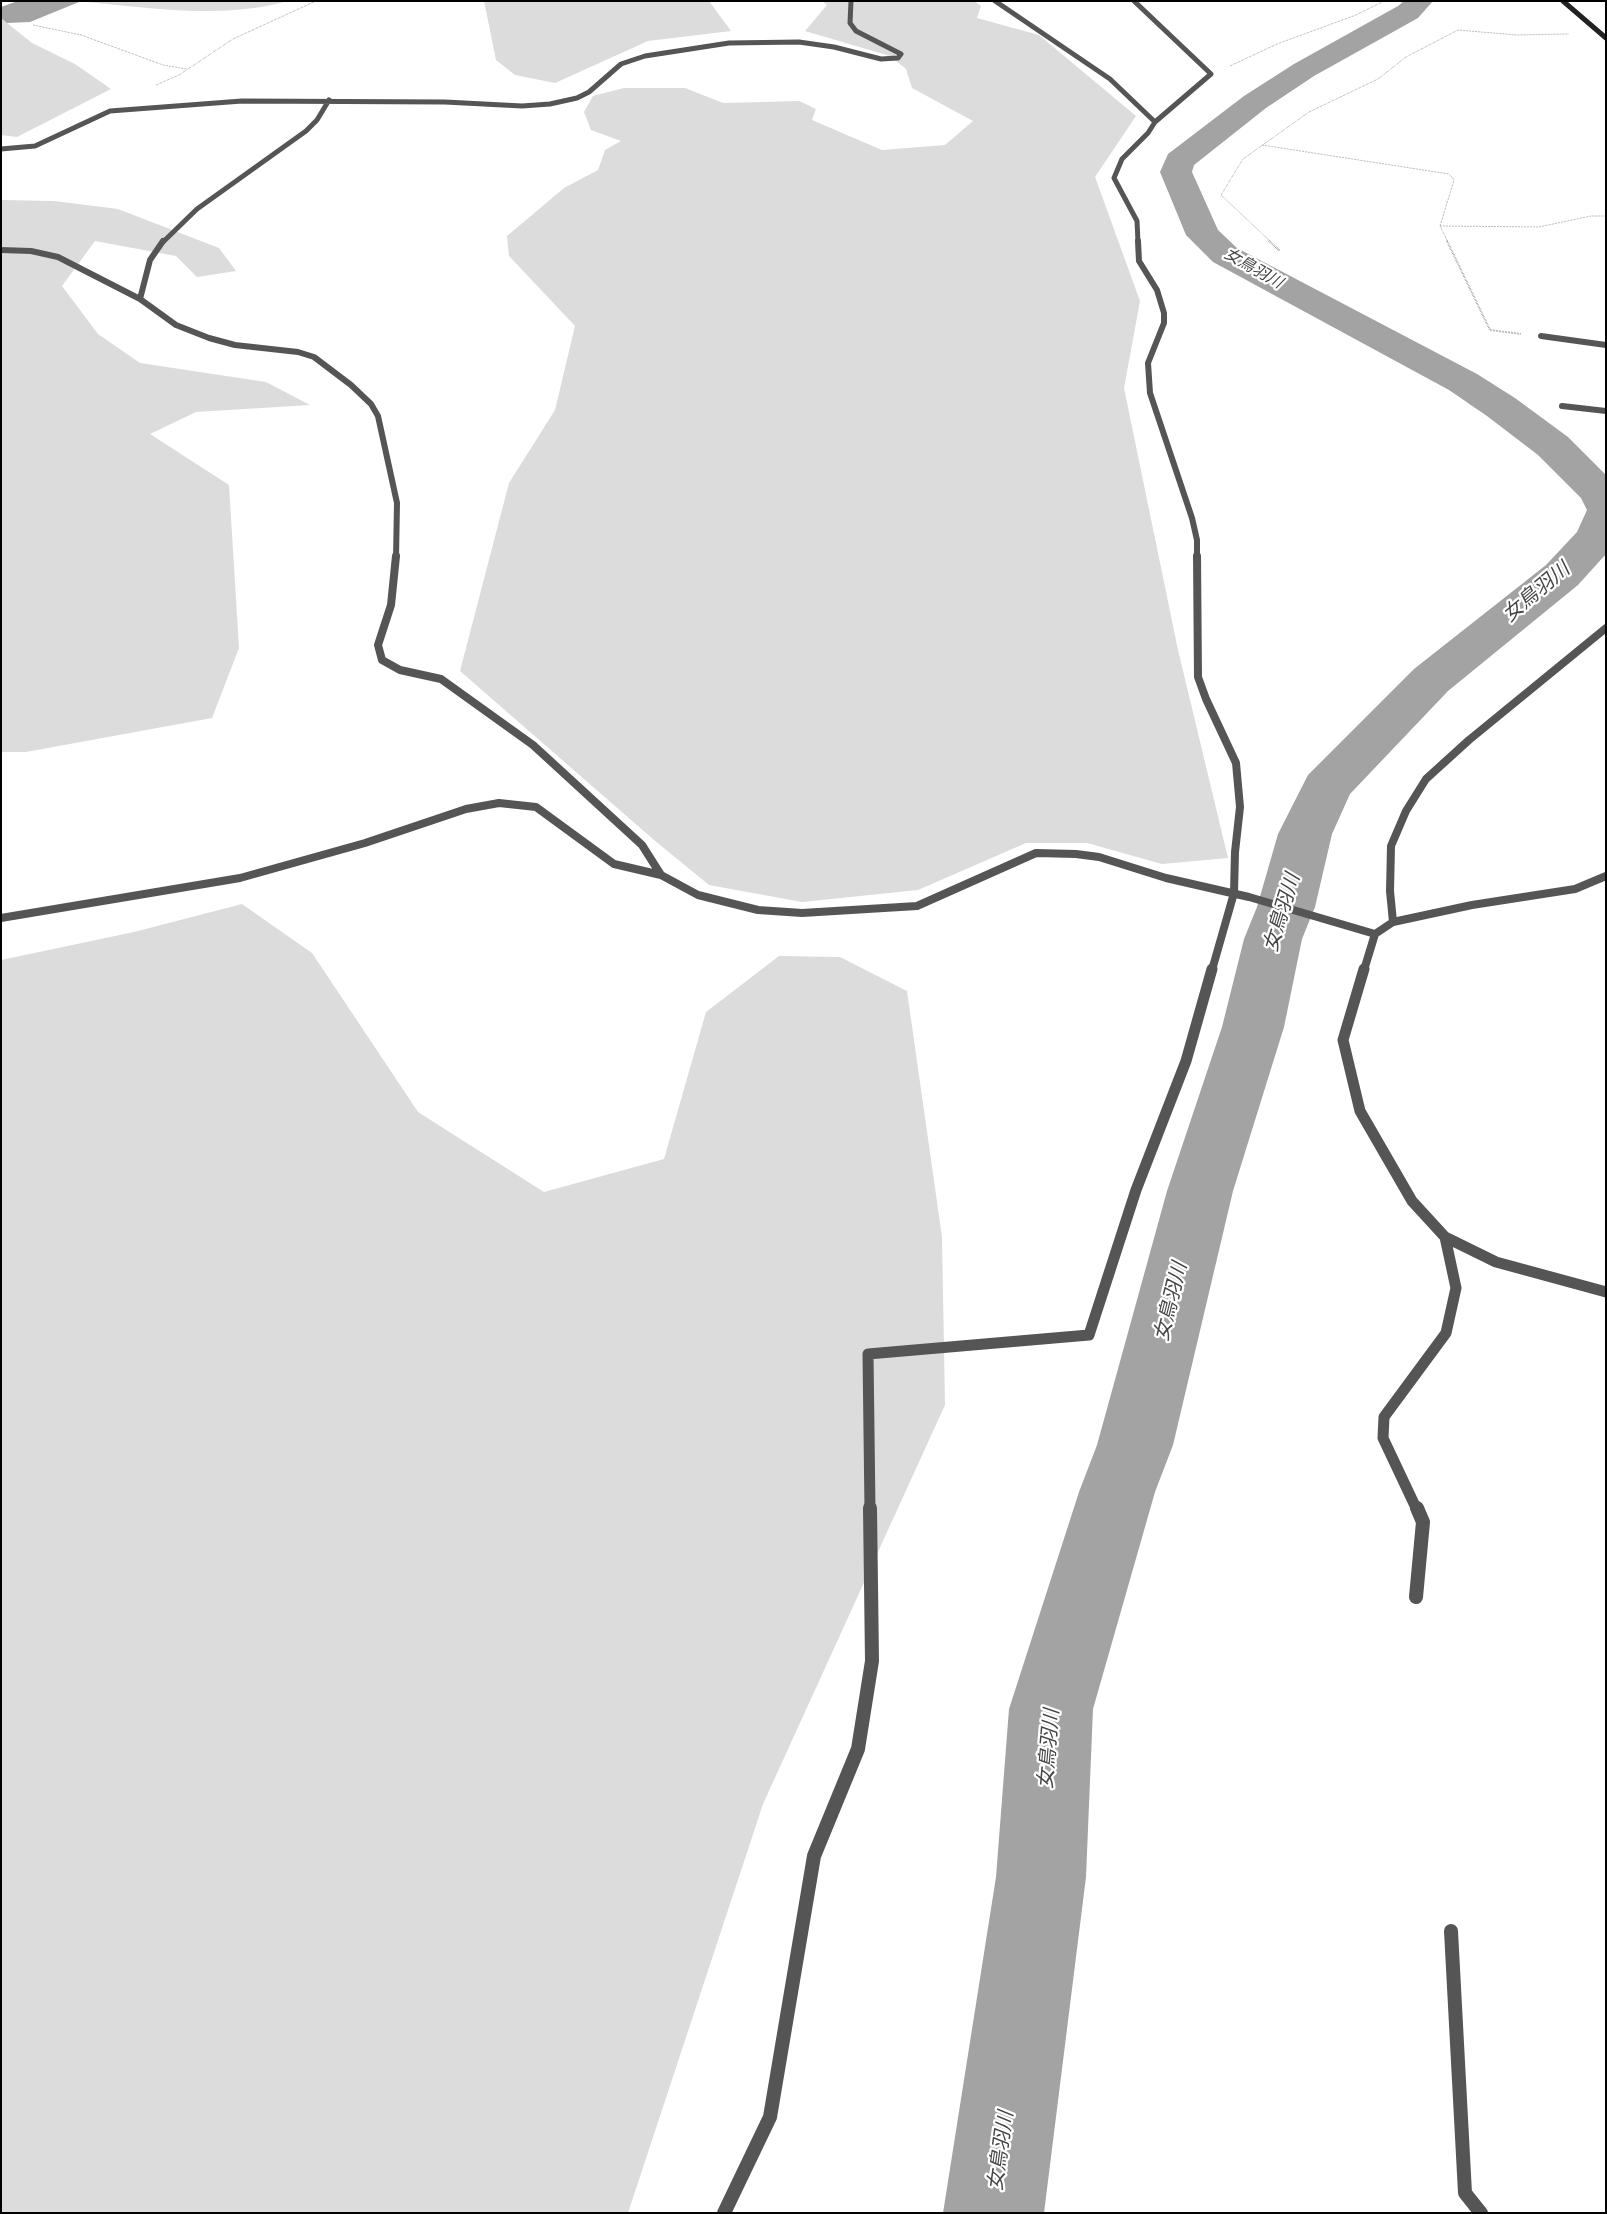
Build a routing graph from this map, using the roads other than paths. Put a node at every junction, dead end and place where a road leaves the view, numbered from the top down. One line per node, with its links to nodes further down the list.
1 (851, 1): 6 (street)
2 (995, 1): 7 (street)
3 (1134, 1): 7 (street)
4 (1562, 1): 5 (main road)
5 (1606, 38)
6 (329, 100): 8 (street); 10 (street)
7 (1155, 122): 18 (street)
8 (1, 149)
9 (1, 250): 10 (street)
10 (140, 299): 16 (street)
11 (1541, 336): 12 (street)
12 (1606, 345)
13 (1562, 406): 14 (street)
14 (1606, 411)
15 (1606, 628): 20 (street)
16 (661, 875): 18 (street); 19 (street)
17 (1606, 876): 20 (street)
18 (1234, 893): 21 (street); 26 (street)
19 (1, 918)
20 (1393, 922): 21 (street)
21 (1370, 932): 22 (street)
22 (1445, 1237): 23 (street); 24 (street)
23 (1606, 1292)
24 (1416, 1596)
25 (1451, 1931): 27 (street)
26 (724, 2213)
27 (1481, 2213)

